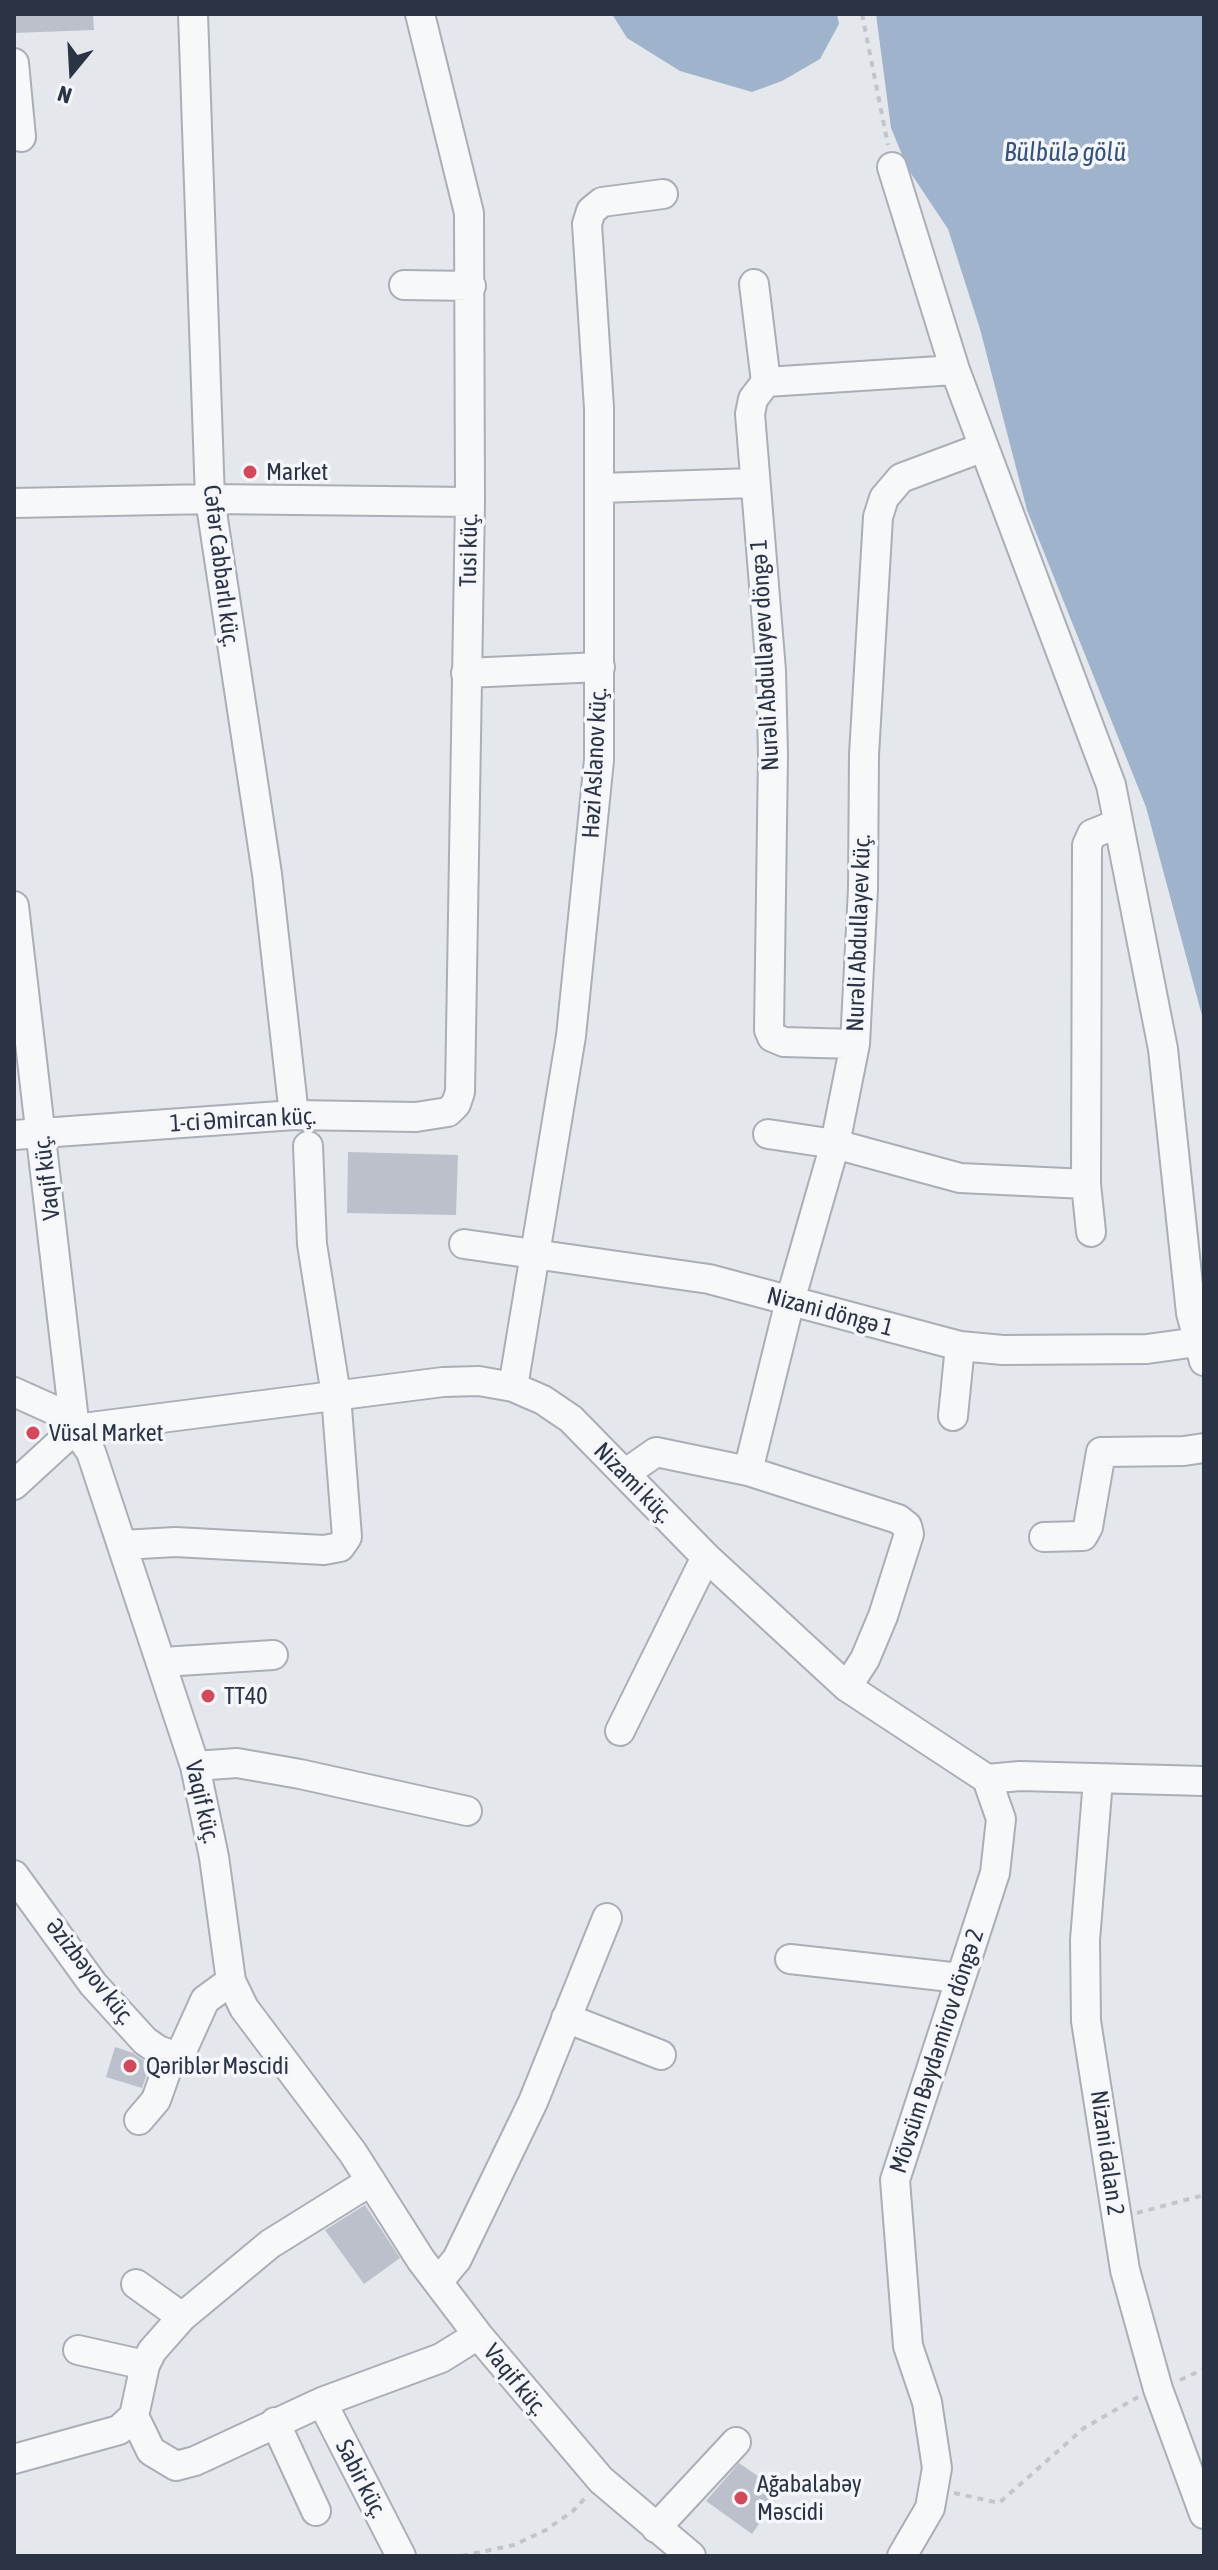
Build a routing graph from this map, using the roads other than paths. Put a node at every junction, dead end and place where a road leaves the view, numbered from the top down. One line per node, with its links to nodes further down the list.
1 (193, 14): 15 (street, Cəfər Cabbarlı küç.)
2 (420, 14): 9 (street, Tusi küç.)
3 (14, 63): 4 (street)
4 (23, 137)
5 (892, 167): 10 (street)
6 (663, 194): 14 (street, Həzi Aslanov küç.)
7 (754, 284): 11 (street)
8 (404, 285): 9 (street)
9 (471, 286): 16 (street, Tusi küç.)
10 (955, 370): 11 (street); 12 (street)
11 (766, 382): 13 (street, Nurəli Abdullayev döngə 1)
12 (984, 447): 20 (street); 22 (street, Nurəli Abdullayev küç.)
13 (754, 483): 14 (street); 22 (street, Nurəli Abdullayev döngə 1)
14 (600, 488): 18 (street, Həzi Aslanov küç.)
15 (210, 499): 16 (street); 17 (street); 24 (street, Cəfər Cabbarlı küç.)
16 (470, 502): 19 (street, Tusi küç.)
17 (14, 503)
18 (600, 667): 19 (street); 32 (street, Həzi Aslanov küç.)
19 (466, 673): 23 (street, Tusi küç.)
20 (1117, 824): 29 (street); 35 (street)
21 (14, 906): 26 (street, Vaqif küç.)
22 (855, 1044): 27 (street, Nurəli Abdullayev küç.)
23 (460, 1092): 24 (street, 1-ci Əmircan küç.)
24 (294, 1115): 26 (street, 1-ci Əmircan küç.)
25 (768, 1134): 27 (street)
26 (28, 1135): 40 (street, Vaqif küç.)
27 (835, 1144): 29 (street); 33 (street, Nurəli Abdullayev küç.)
28 (308, 1146): 38 (street)
29 (1086, 1184): 30 (street)
30 (1091, 1232)
31 (464, 1244): 32 (street, Nizani döngə 1)
32 (535, 1256): 33 (street, Nizani döngə 1); 36 (street, Həzi Aslanov küç.)
33 (790, 1301): 34 (street, Nizani döngə 1); 42 (street, Nurəli Abdullayev küç.)
34 (960, 1346): 35 (street, Nizani döngə 1); 39 (street)
35 (1201, 1352)
36 (513, 1387): 38 (street, Nizami küç.); 43 (street, Nizami küç.)
37 (14, 1392): 40 (street)
38 (336, 1395): 40 (street, Nizami küç.); 46 (street)
39 (953, 1416)
40 (75, 1429): 44 (street); 46 (street, Vaqif küç.)
41 (1204, 1448): 45 (street)
42 (748, 1471): 43 (street); 50 (street)
43 (626, 1473): 47 (street, Nizami küç.)
44 (14, 1485)
45 (1044, 1537)
46 (123, 1545): 49 (street, Vaqif küç.)
47 (706, 1557): 50 (street, Nizami küç.); 51 (street)
48 (273, 1655): 49 (street)
49 (163, 1662): 52 (street, Vaqif küç.)
50 (847, 1687): 53 (street, Nizami küç.)
51 (620, 1731)
52 (195, 1766): 56 (street); 61 (street, Vaqif küç.)
53 (987, 1779): 54 (street); 60 (street, Mövsüm Bəydəmirov döngə 2)
54 (1098, 1780): 55 (street); 79 (street, Nizani dalan 2)
55 (1204, 1781)
56 (467, 1811)
57 (16, 1884): 63 (street, Əzizbəyov küç.)
58 (607, 1918): 62 (street)
59 (790, 1959): 60 (street)
60 (960, 1978): 83 (street, Mövsüm Bəydəmirov döngə 2)
61 (231, 1981): 63 (street); 66 (street, Vaqif küç.)
62 (566, 2018): 64 (street); 67 (street)
63 (172, 2055): 65 (street)
64 (661, 2055)
65 (139, 2120)
66 (371, 2181): 67 (street, Vaqif küç.); 69 (street)
67 (438, 2282): 70 (street, Vaqif küç.)
68 (136, 2284): 69 (street)
69 (182, 2317): 72 (street)
70 (478, 2335): 73 (street); 80 (street, Vaqif küç.)
71 (78, 2350): 72 (street)
72 (145, 2365): 74 (street)
73 (322, 2402): 75 (street); 81 (street, Sabir küç.)
74 (134, 2416): 75 (street); 77 (street)
75 (275, 2422): 78 (street)
76 (736, 2442): 80 (street)
77 (14, 2459)
78 (316, 2511)
79 (1204, 2514)
80 (656, 2528): 82 (street, Vaqif küç.)
81 (401, 2556)
82 (691, 2556)
83 (902, 2556)

